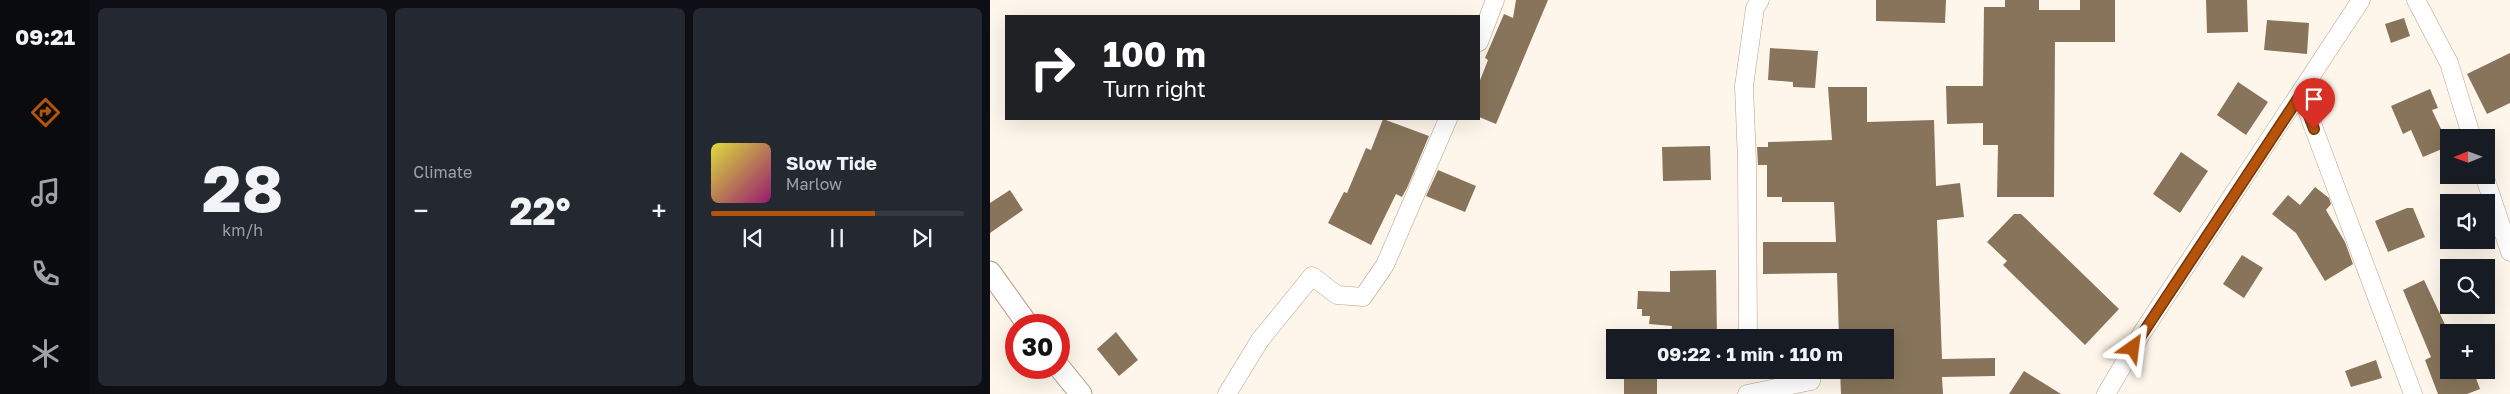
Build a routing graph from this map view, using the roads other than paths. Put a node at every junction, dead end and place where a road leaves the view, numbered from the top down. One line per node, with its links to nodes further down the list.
1 (1495, 0): 5 (street)
2 (1760, 0): 13 (street)
3 (2361, 0): 6 (street)
4 (2416, 0): 8 (street)
5 (1480, 39)
6 (2301, 94): 21 (street); 22 (street)
7 (1448, 120): 19 (street)
8 (2469, 129)
9 (2487, 184): 10 (street)
10 (2510, 252)
11 (990, 272): 12 (street)
12 (1020, 314)
13 (1748, 329)
14 (1064, 379): 17 (street)
15 (1068, 379): 18 (street)
16 (1811, 382): 20 (street)
17 (1071, 394)
18 (1081, 394)
19 (1227, 394)
20 (1747, 394)
21 (2106, 394)
22 (2413, 394)

